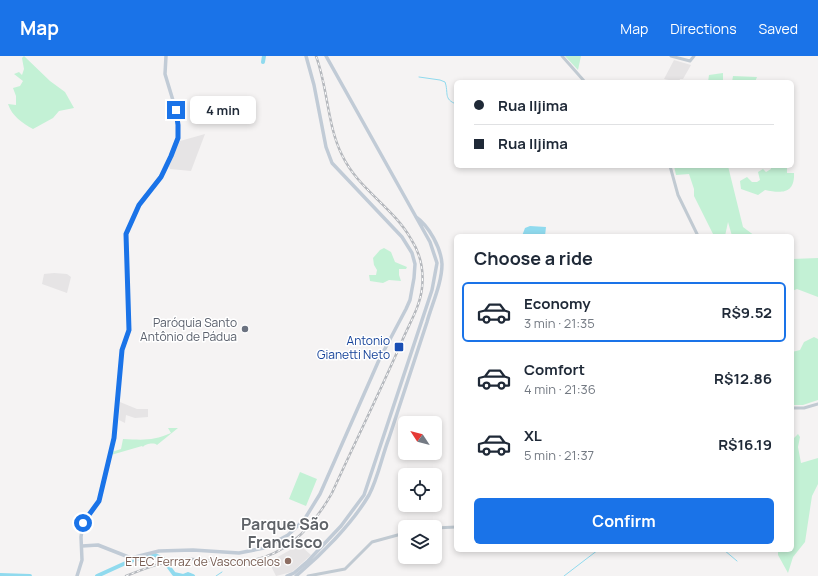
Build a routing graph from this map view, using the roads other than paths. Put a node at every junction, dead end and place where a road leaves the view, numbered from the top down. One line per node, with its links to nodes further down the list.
1 (166, 56): 28 (main road)
2 (306, 56): 28 (main road)
3 (562, 56): 7 (street)
4 (671, 56): 5 (street)
5 (694, 56)
6 (326, 57): 9 (main road)
7 (583, 80)
8 (671, 168): 10 (street)
9 (425, 228): 11 (main road); 12 (main road)
10 (697, 234)
11 (411, 353): 12 (main road); 13 (main road)
12 (415, 357): 14 (main road)
13 (409, 360): 14 (main road); 15 (main road)
14 (410, 372): 16 (main road)
15 (401, 383): 16 (main road); 19 (main road)
16 (403, 393): 20 (main road)
17 (818, 404): 18 (street)
18 (794, 408)
19 (393, 409): 20 (main road); 21 (main road)
20 (398, 410): 22 (main road)
21 (390, 416): 22 (main road); 23 (main road)
22 (396, 417): 23 (main road)
23 (367, 493): 24 (main road)
24 (356, 510): 30 (main road); 31 (main road)
25 (454, 527): 26 (street)
26 (442, 528)
27 (398, 535): 32 (street)
28 (82, 546): 29 (main road)
29 (77, 575)
30 (289, 575): 31 (street)
31 (297, 576)
32 (308, 576)

